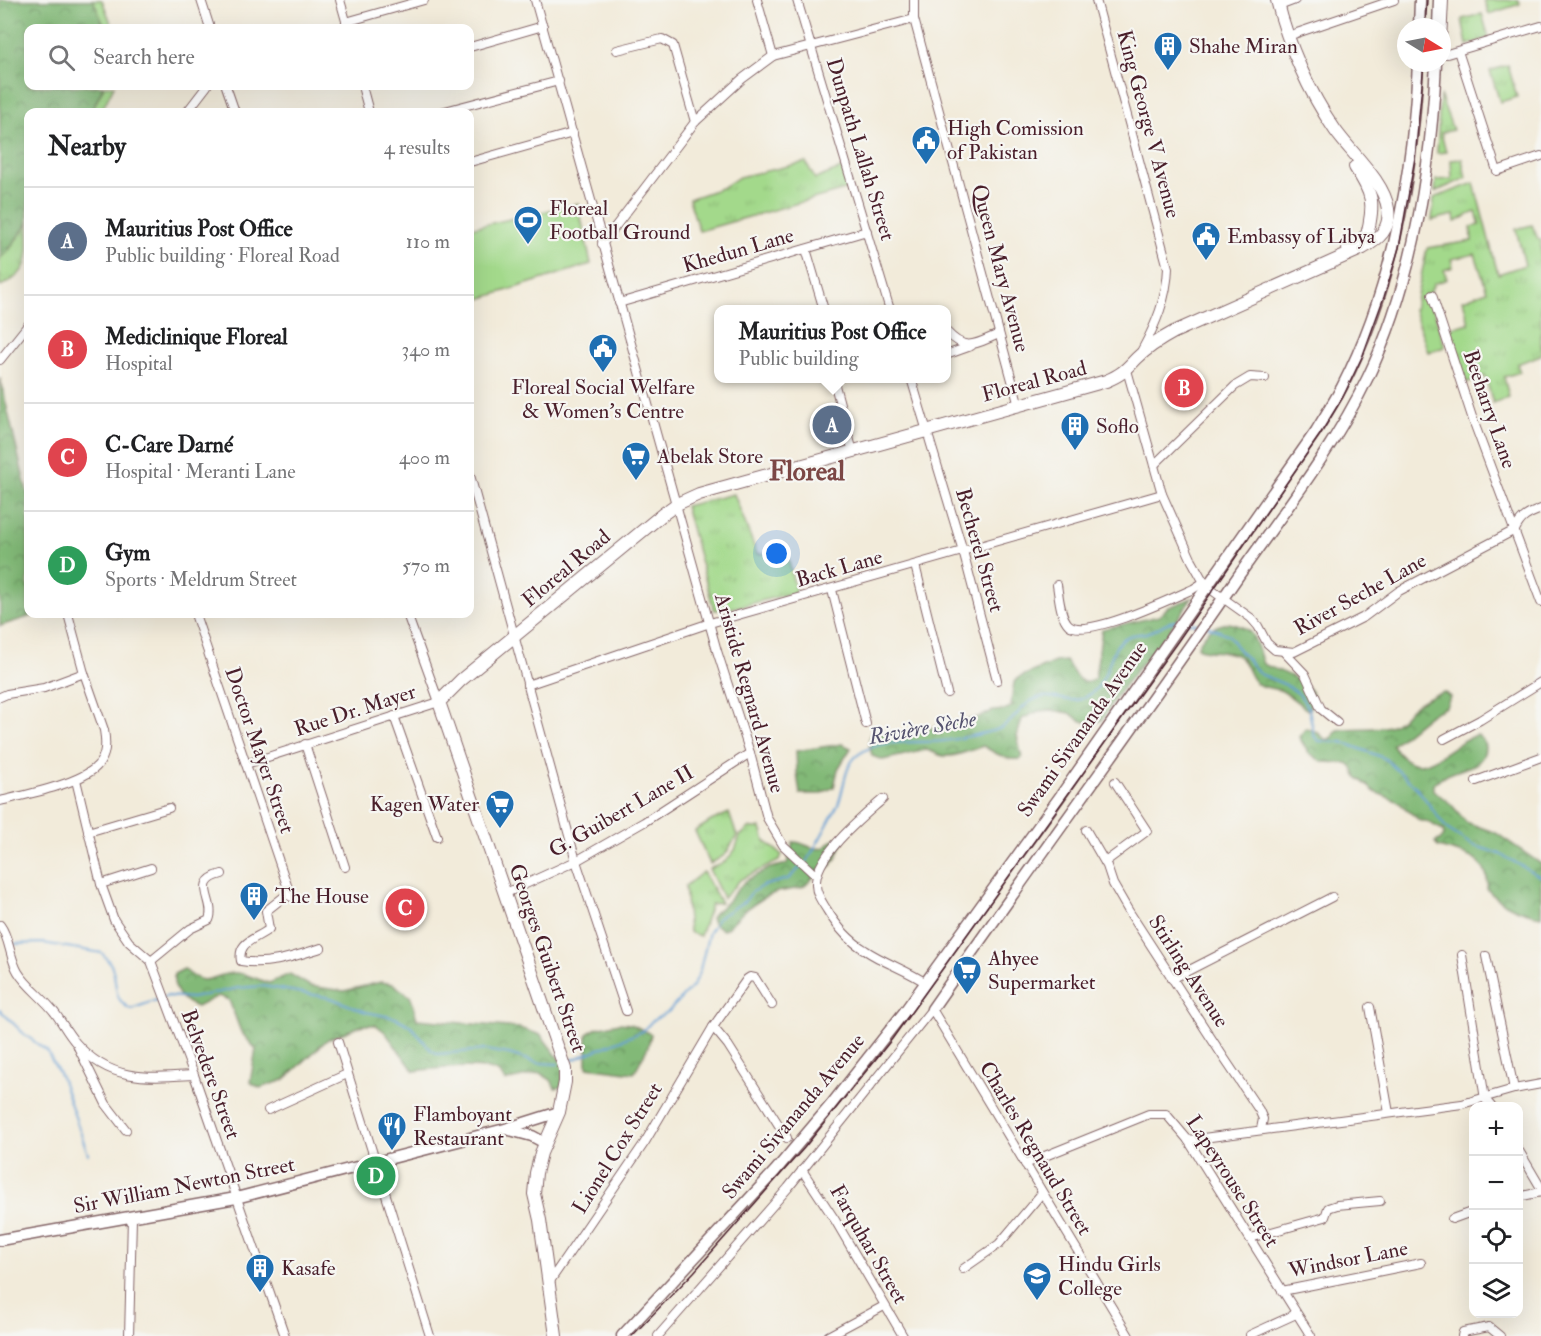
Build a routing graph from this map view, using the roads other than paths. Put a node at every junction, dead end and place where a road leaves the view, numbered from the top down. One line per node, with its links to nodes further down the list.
1 (201, 0): 19 (street)
2 (340, 0): 20 (street)
3 (424, 0): 21 (street)
4 (535, 0): 22 (street, Aristide Regnard Avenue)
5 (757, 0): 30 (street)
6 (797, 0): 26 (street, Dunpath Lallah Street)
7 (914, 0): 18 (street, Queen Mary Avenue)
8 (1096, 0): 57 (street, King George V Avenue)
9 (1295, 0): 14 (street)
10 (1394, 0): 24 (street)
11 (1420, 0): 15 (street)
12 (1439, 0): 16 (street)
13 (1444, 0): 17 (street)
14 (1278, 3): 24 (main road)
15 (1419, 18)
16 (1438, 18)
17 (1443, 18)
18 (914, 19): 26 (street); 53 (street, Queen Mary Avenue)
19 (209, 24)
20 (346, 24)
21 (353, 24)
22 (543, 26): 25 (street); 33 (street, Aristide Regnard Avenue)
23 (1541, 26): 28 (street)
24 (1288, 36): 57 (main road, Floreal Road)
25 (474, 46)
26 (811, 46): 30 (street); 45 (street, Dunpath Lallah Street)
27 (617, 50): 41 (street)
28 (1458, 51): 29 (street); 43 (street)
29 (1451, 53)
30 (773, 56): 41 (street)
31 (1417, 72): 74 (street, Swami Sivananda Avenue)
32 (1436, 72): 77 (street)
33 (559, 81): 40 (street); 42 (street, Aristide Regnard Avenue)
34 (204, 90): 37 (street)
35 (227, 90): 38 (street)
36 (363, 90): 39 (street)
37 (190, 108)
38 (234, 108)
39 (368, 108)
40 (456, 108)
41 (695, 122): 46 (street)
42 (573, 133): 44 (street); 46 (street, Aristide Regnard Avenue)
43 (1541, 156)
44 (474, 161)
45 (867, 231): 47 (street, Khedun Lane); 51 (street, Dunpath Lallah Street)
46 (602, 244): 49 (street, Aristide Regnard Avenue)
47 (806, 249): 49 (street, Khedun Lane); 50 (street)
48 (1432, 294): 71 (street, Beeharry Lane)
49 (619, 303): 69 (street, Aristide Regnard Avenue)
50 (823, 305)
51 (889, 305)
52 (24, 330): 58 (street)
53 (999, 334): 55 (street); 63 (street, Queen Mary Avenue)
54 (951, 336): 55 (street)
55 (971, 345): 56 (street)
56 (951, 353)
57 (1137, 358): 59 (main road, Floreal Road)
58 (0, 360)
59 (1127, 370): 63 (main road, Floreal Road); 66 (street)
60 (1265, 378): 66 (street)
61 (834, 383): 65 (street)
62 (912, 383): 64 (street)
63 (1019, 406): 64 (main road, Floreal Road)
64 (926, 430): 65 (main road, Floreal Road); 72 (street, Becherel Street)
65 (853, 452): 69 (main road, Floreal Road)
66 (1154, 465): 68 (street)
67 (474, 490): 83 (street)
68 (1162, 494): 72 (street, Back Lane); 74 (street)
69 (677, 504): 82 (street, Aristide Regnard Avenue); 83 (main road, Floreal Road)
70 (1541, 509): 71 (street, River Seche Lane)
71 (1515, 530): 78 (street, Beeharry Lane); 84 (street, River Seche Lane)
72 (963, 551): 73 (street, Back Lane); 86 (street, Becherel Street)
73 (915, 565): 76 (street, Back Lane); 89 (street)
74 (1205, 584): 75 (street); 77 (street, River Seche Lane); 124 (street, Swami Sivananda Avenue)
75 (1057, 585)
76 (831, 590): 82 (street, Back Lane); 94 (street)
77 (1220, 603): 84 (street, River Seche Lane); 127 (street)
78 (1541, 603)
79 (69, 618): 85 (street)
80 (196, 618): 99 (street, Doctor Mayer Street)
81 (408, 618): 91 (street)
82 (710, 623): 88 (street, Back Lane); 97 (street, Aristide Regnard Avenue)
83 (514, 636): 88 (street); 91 (main road, Floreal Road)
84 (1285, 653): 93 (street)
85 (84, 673): 90 (street); 100 (street)
86 (997, 680)
87 (1541, 682): 95 (street)
88 (527, 685): 109 (street)
89 (947, 693)
90 (0, 697)
91 (439, 702): 92 (street, Rue Dr. Mayer); 116 (main road, Georges Guibert Street)
92 (394, 716): 96 (street, Rue Dr. Mayer); 108 (street)
93 (1337, 722)
94 (866, 724)
95 (1443, 739)
96 (305, 744): 99 (street, Rue Dr. Mayer); 111 (street)
97 (750, 753): 109 (street, G. Guibert Lane II); 113 (street, Aristide Regnard Avenue)
98 (1541, 757): 101 (street)
99 (246, 764): 119 (street, Doctor Mayer Street)
100 (76, 780): 104 (street); 107 (street)
101 (1476, 780)
102 (1115, 782): 110 (street)
103 (883, 799): 113 (street)
104 (0, 801)
105 (169, 808): 107 (street)
106 (1086, 830): 110 (street, Stirling Avenue)
107 (88, 832): 115 (street)
108 (437, 837)
109 (576, 861): 116 (street, G. Guibert Lane II); 128 (street)
110 (1105, 862): 123 (street, Stirling Avenue)
111 (345, 867)
112 (151, 868): 115 (street)
113 (815, 873): 124 (street)
114 (222, 874): 122 (street)
115 (101, 884): 122 (street)
116 (506, 893): 139 (main road, Georges Guibert Street)
117 (1332, 897): 123 (street)
118 (0, 925): 131 (street)
119 (321, 948)
120 (1461, 955): 136 (street)
121 (1486, 956): 135 (street)
122 (151, 962): 133 (street, Belvedere Street)
123 (1172, 979): 142 (street, Stirling Avenue)
124 (926, 983): 172 (street, Swami Sivananda Avenue)
125 (772, 1005): 129 (street, Lionel Cox Street)
126 (1370, 1007): 140 (street)
127 (932, 1009): 149 (street, Charles Regnaud Street); 150 (street)
128 (626, 1011)
129 (713, 1027): 144 (street); 163 (street, Lionel Cox Street)
130 (338, 1042): 132 (street)
131 (76, 1044): 133 (street); 143 (street)
132 (347, 1074): 138 (street); 148 (street)
133 (194, 1075): 154 (street, Belvedere Street)
134 (1541, 1084): 135 (street)
135 (1514, 1089): 136 (street)
136 (1485, 1099): 137 (street); 140 (street)
137 (1487, 1102)
138 (268, 1110)
139 (559, 1112): 141 (street, Sir William Newton Street); 146 (main road, Georges Guibert Street)
140 (1389, 1113): 142 (street)
141 (506, 1129): 146 (street); 148 (street, Sir William Newton Street)
142 (1261, 1129): 145 (street)
143 (126, 1130)
144 (786, 1138)
145 (1188, 1140): 149 (street, Lapeyrouse Street); 159 (street, Lapeyrouse Street)
146 (544, 1143): 163 (main road, Georges Guibert Street)
147 (1522, 1156): 151 (street)
148 (374, 1163): 154 (street, Sir William Newton Street); 170 (street)
149 (1025, 1164): 152 (street, Charles Regnaud Street)
150 (802, 1170): 165 (street, Farquhar Street); 173 (street)
151 (1541, 1190): 153 (street)
152 (1042, 1193): 162 (street); 176 (street, Charles Regnaud Street)
153 (1523, 1195)
154 (236, 1198): 157 (street, Sir William Newton Street); 169 (street, Belvedere Street)
155 (1380, 1201): 159 (street)
156 (1469, 1212): 158 (street)
157 (132, 1218): 160 (street, Sir William Newton Street); 168 (street)
158 (1452, 1219)
159 (1250, 1238): 164 (street, Lapeyrouse Street)
160 (0, 1240)
161 (1421, 1263): 164 (street, Windsor Lane)
162 (963, 1269)
163 (548, 1285): 171 (main road, Georges Guibert Street)
164 (1282, 1291): 166 (street, Lapeyrouse Street)
165 (884, 1306): 174 (street); 175 (street, Farquhar Street)
166 (1296, 1314): 167 (street); 177 (street, Lapeyrouse Street)
167 (1250, 1335)
168 (129, 1336)
169 (285, 1336)
170 (430, 1336)
171 (556, 1336)
172 (622, 1336)
173 (658, 1336)
174 (828, 1336)
175 (903, 1336)
176 (1129, 1336)
177 (1311, 1336)
178 (1462, 1336): 179 (street)
179 (1500, 1336)

